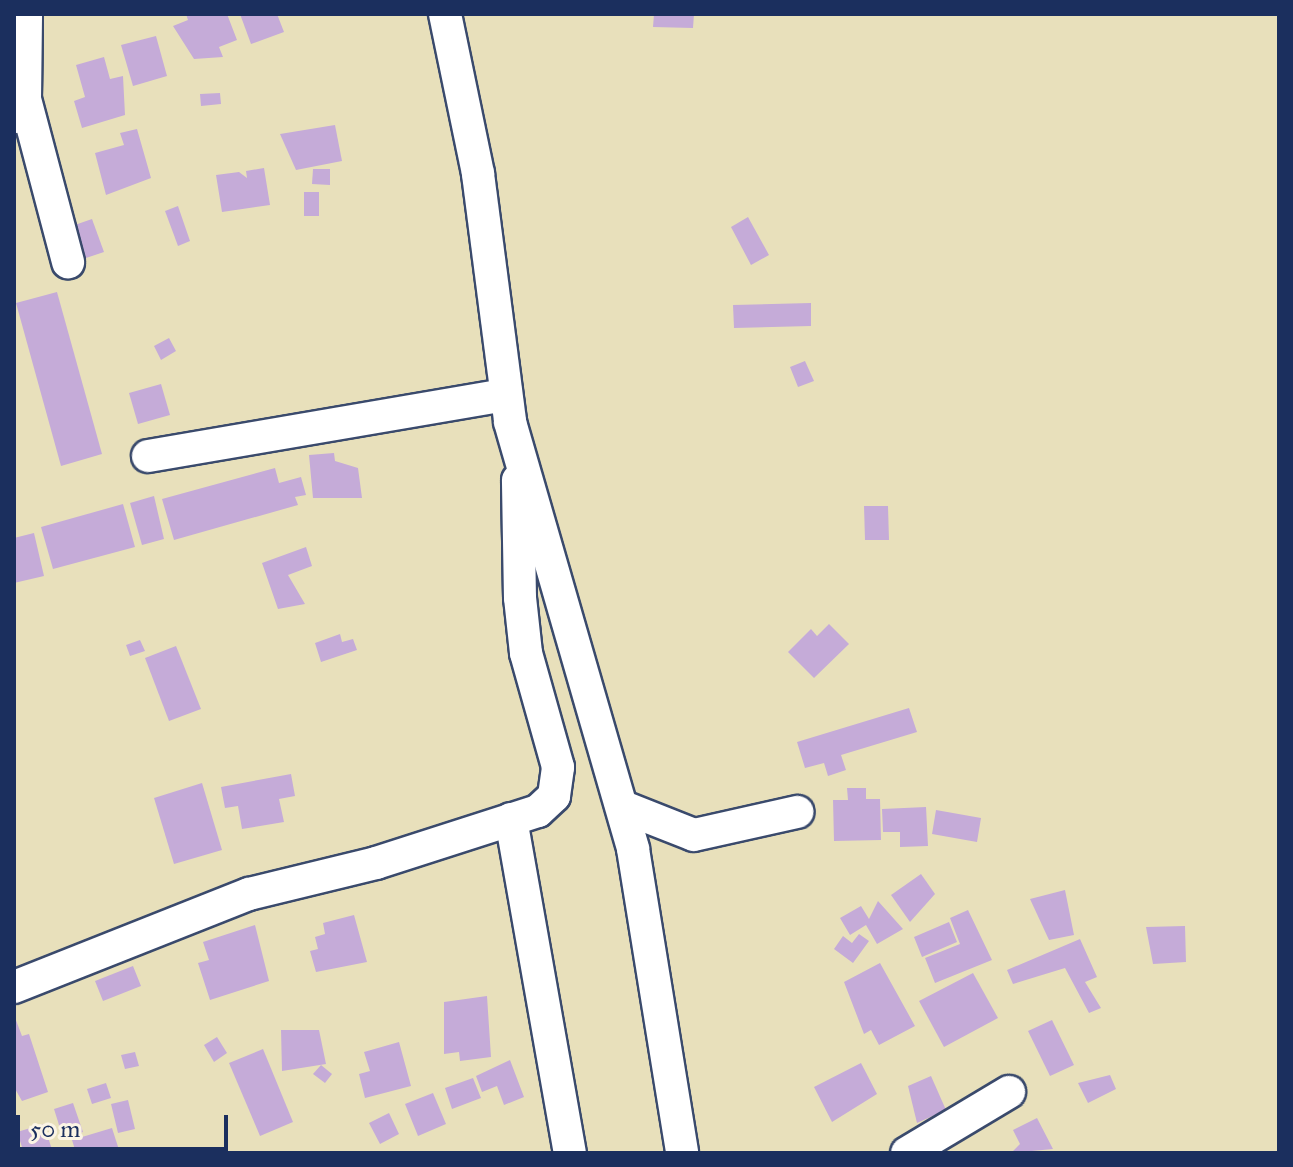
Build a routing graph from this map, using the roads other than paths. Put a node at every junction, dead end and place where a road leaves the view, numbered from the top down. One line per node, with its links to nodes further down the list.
1 (26, 14): 3 (street)
2 (445, 14): 5 (street)
3 (19, 109): 4 (street)
4 (68, 262)
5 (506, 395): 6 (street); 7 (street)
6 (148, 456)
7 (520, 464): 8 (street); 10 (street)
8 (623, 807): 9 (street); 14 (street)
9 (797, 812)
10 (511, 819): 11 (street); 13 (street)
11 (14, 987)
12 (1009, 1092): 15 (street)
13 (570, 1153)
14 (682, 1153)
15 (907, 1153)

